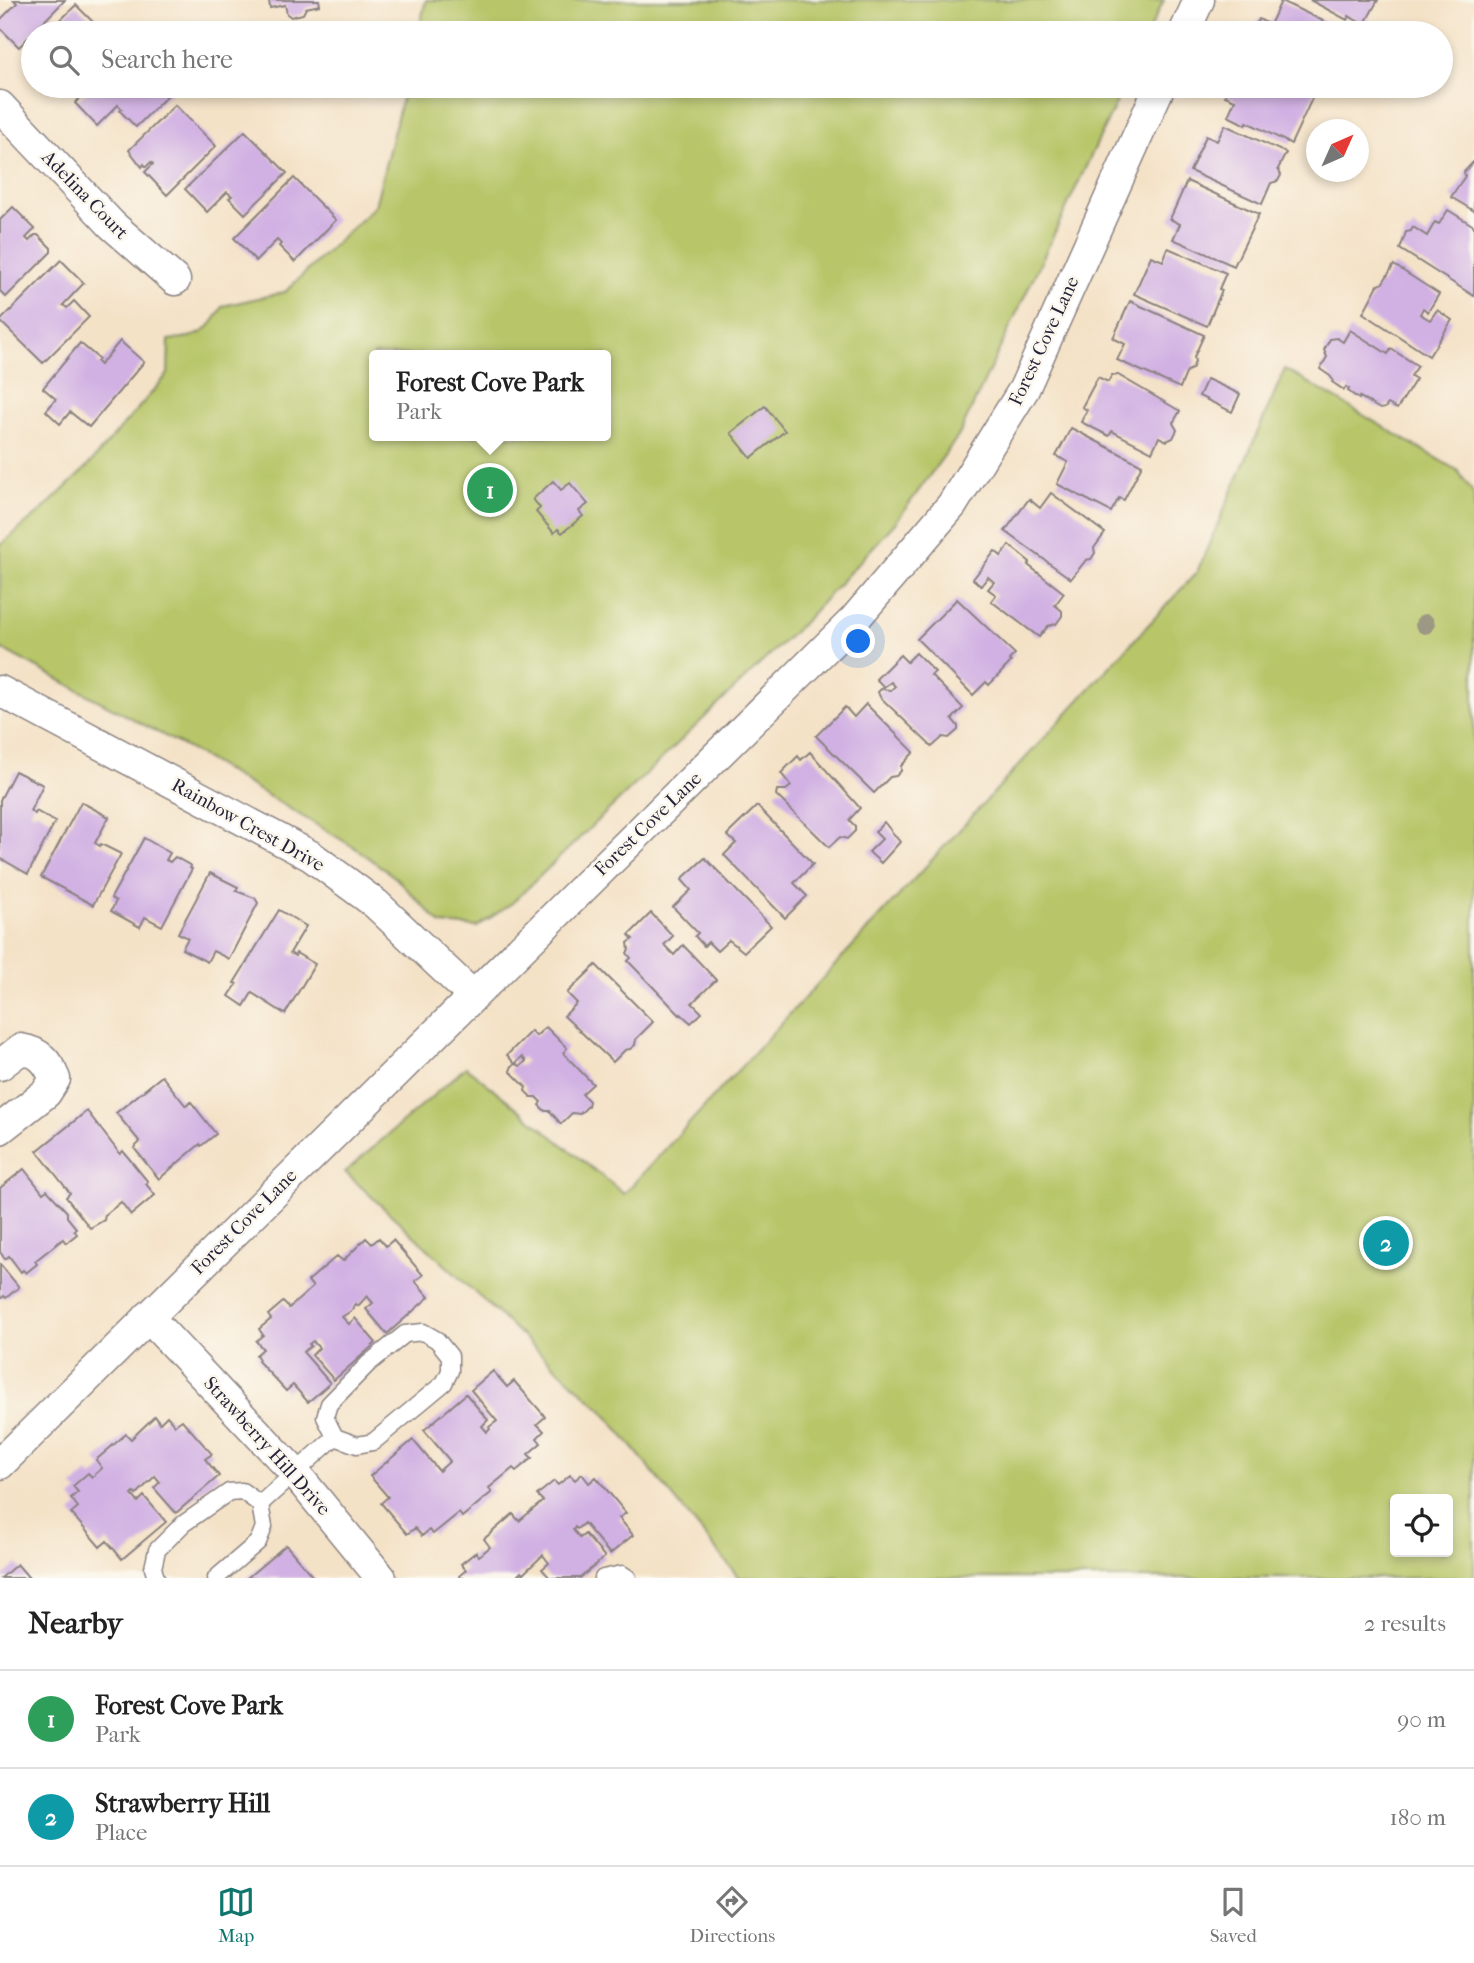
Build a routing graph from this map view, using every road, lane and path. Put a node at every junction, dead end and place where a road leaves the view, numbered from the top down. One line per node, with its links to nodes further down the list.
1 (1199, 0): 2 (street)
2 (1189, 21)
3 (1155, 98): 7 (street, Forest Cove Lane)
4 (0, 106): 5 (street, Adelina Court)
5 (175, 280)
6 (0, 691): 7 (street, Rainbow Crest Drive)
7 (472, 995): 10 (street, Forest Cove Lane)
8 (0, 1065): 9 (street)
9 (0, 1129)
10 (148, 1317): 12 (street, Forest Cove Lane); 13 (street, Strawberry Hill Drive)
11 (335, 1437): 11 (lane); 13 (lane)
12 (0, 1464)
13 (295, 1473): 14 (lane); 17 (street, Strawberry Hill Drive)
14 (260, 1504): 15 (lane); 16 (lane)
15 (156, 1578)
16 (216, 1578)
17 (382, 1578)
18 (603, 1578): 19 (lane)
19 (628, 1578)

